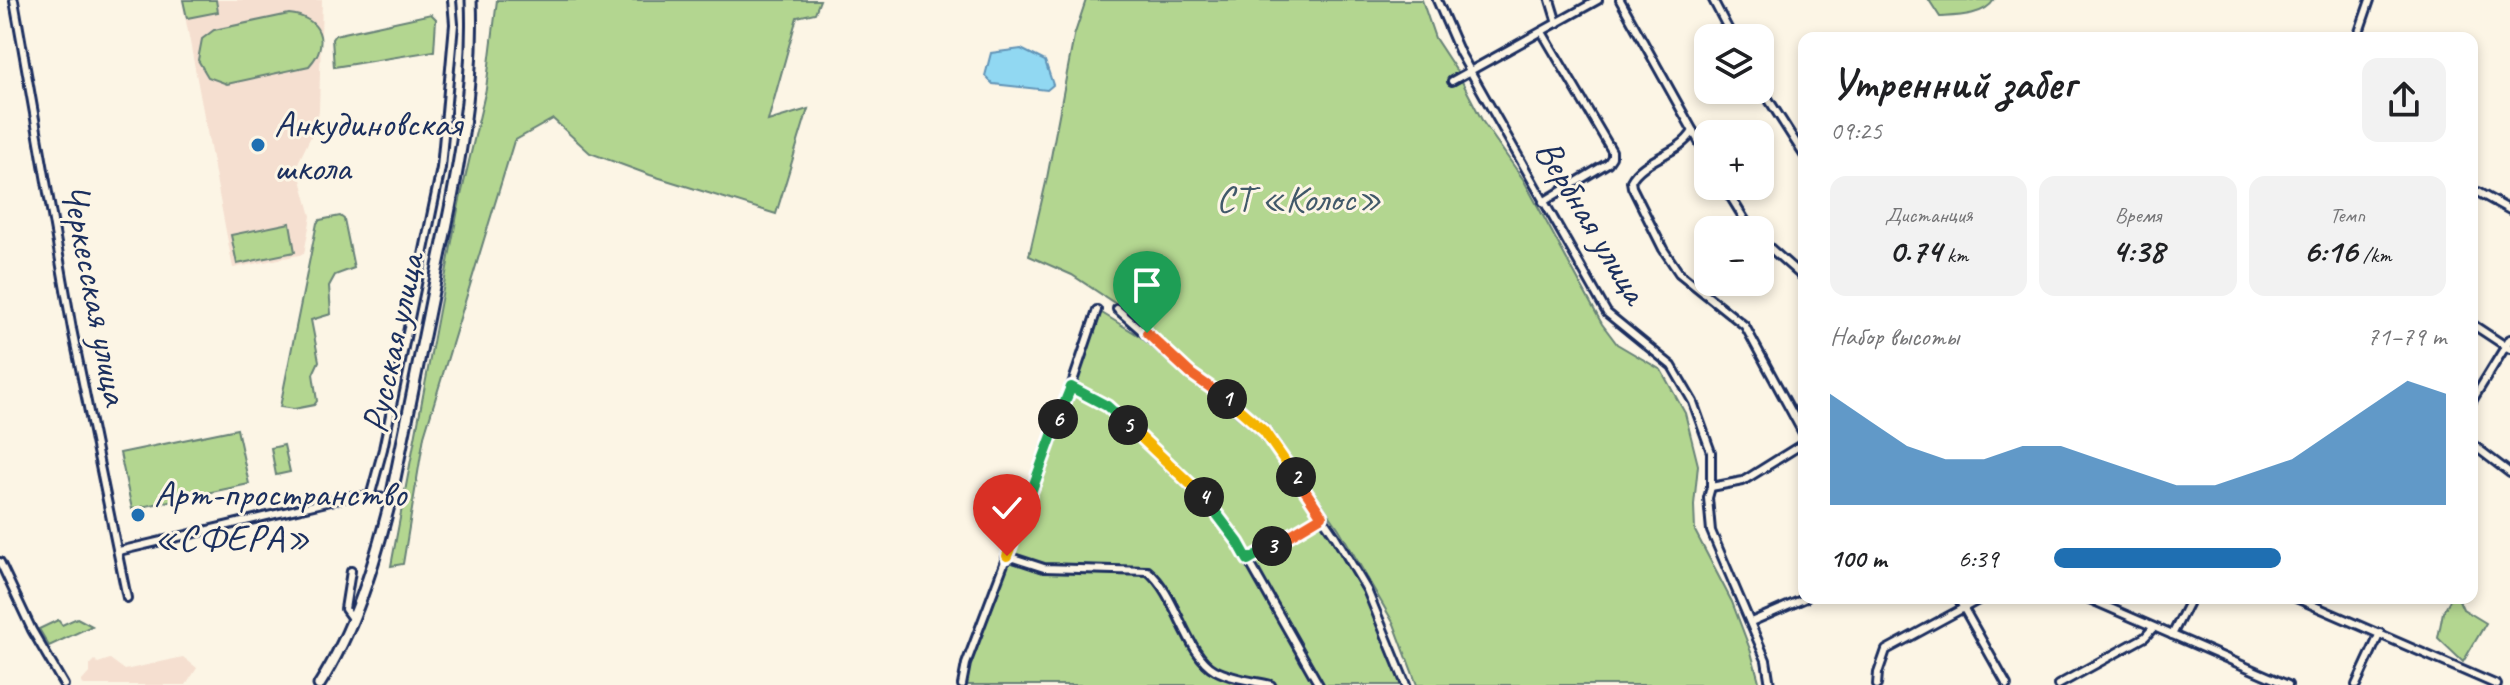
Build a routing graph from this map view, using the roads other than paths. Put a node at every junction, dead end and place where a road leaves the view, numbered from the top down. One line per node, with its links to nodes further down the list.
1 (14, 0): 39 (street, Черкесская улица)
2 (452, 0): 36 (street)
3 (471, 0): 37 (street, Русская улица)
4 (1437, 0): 14 (street, Вербная улица)
5 (1550, 0): 10 (street)
6 (1598, 0): 10 (street)
7 (1620, 0): 17 (street)
8 (1713, 0): 11 (street)
9 (2370, 0): 13 (street)
10 (1557, 23): 12 (street)
11 (1726, 24)
12 (1542, 32): 14 (street); 20 (street)
13 (2359, 32)
14 (1471, 69): 15 (street); 20 (street, Вербная улица)
15 (1452, 81)
16 (1771, 104): 18 (street)
17 (1693, 131): 31 (street)
18 (1798, 146)
19 (2478, 192): 21 (street)
20 (1543, 202): 35 (street, Вербная улица)
21 (2509, 207)
22 (1774, 251): 23 (street)
23 (1798, 273)
24 (1117, 309): 38 (street)
25 (1097, 310): 29 (street)
26 (2478, 328): 28 (street)
27 (2510, 339): 28 (street)
28 (2508, 348): 30 (street)
29 (1071, 387): 40 (street); 41 (street)
30 (2478, 388)
31 (1798, 424)
32 (1798, 447): 35 (street)
33 (2478, 449): 34 (street)
34 (2510, 473)
35 (1711, 487): 53 (street, Вербная улица)
36 (370, 497): 37 (street); 39 (street)
37 (391, 498): 52 (street, Русская улица)
38 (1322, 516): 41 (street); 62 (street)
39 (119, 551): 44 (street, Черкесская улица)
40 (1007, 556): 59 (street); 60 (street)
41 (1248, 560): 61 (street)
42 (0, 562): 57 (street)
43 (351, 571): 52 (street)
44 (127, 598)
45 (1798, 601): 53 (street)
46 (1961, 604): 51 (street)
47 (1971, 604): 51 (street)
48 (2100, 604): 54 (street)
49 (2188, 604): 56 (street)
50 (2310, 604): 55 (street)
51 (1963, 608): 64 (street); 65 (street)
52 (353, 620): 58 (street, Русская улица)
53 (1751, 622): 63 (street, Вербная улица)
54 (2153, 628): 56 (street); 66 (street)
55 (2380, 633): 68 (street); 69 (street)
56 (2172, 635): 67 (street)
57 (64, 685)
58 (319, 685)
59 (962, 685)
60 (1271, 685)
61 (1319, 685)
62 (1406, 685)
63 (1770, 685)
64 (1877, 685)
65 (2007, 685)
66 (2058, 685)
67 (2288, 685)
68 (2356, 685)
69 (2497, 685)

